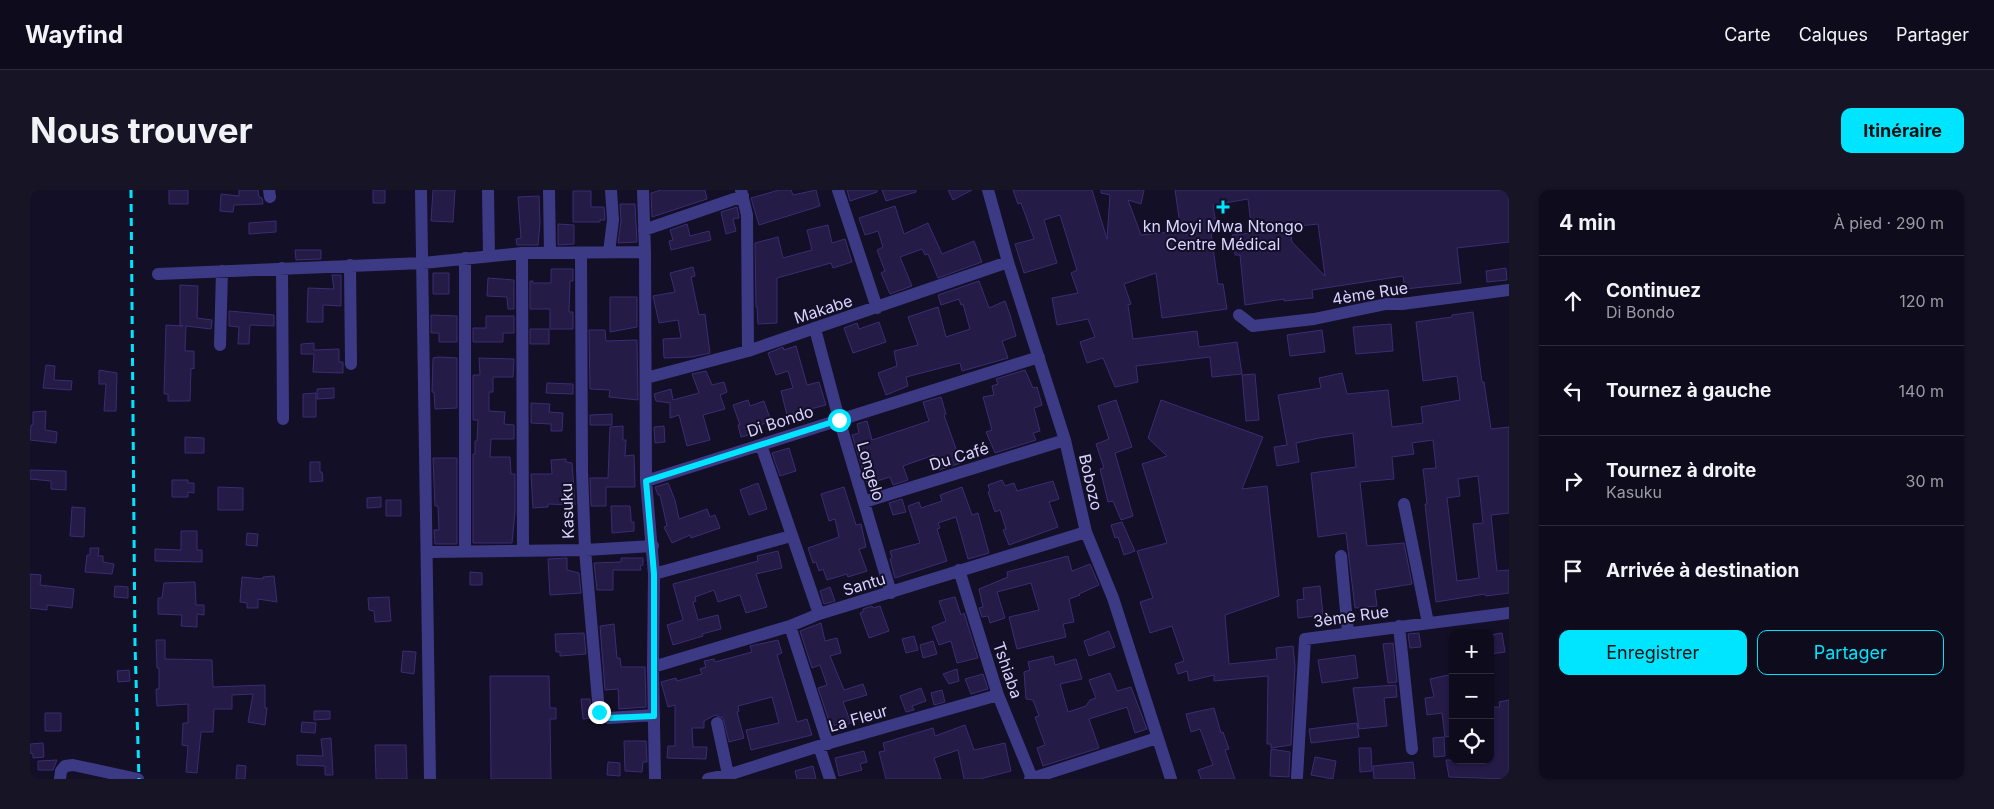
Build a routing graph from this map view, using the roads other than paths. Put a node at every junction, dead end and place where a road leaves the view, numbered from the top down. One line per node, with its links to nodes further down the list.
1 (421, 190): 18 (street)
2 (488, 190): 15 (street)
3 (549, 190): 13 (street)
4 (611, 190): 10 (street)
5 (643, 190): 9 (street)
6 (838, 190): 24 (street)
7 (988, 190): 17 (street, Bobozo)
8 (742, 193): 9 (street); 28 (street)
9 (644, 230): 11 (street)
10 (609, 252): 11 (street); 14 (street)
11 (645, 252): 31 (street)
12 (522, 253): 13 (street); 15 (street); 42 (street)
13 (550, 253): 14 (street)
14 (581, 253): 43 (street, Kasuku)
15 (488, 256): 16 (street)
16 (465, 258): 18 (street); 44 (street)
17 (1008, 262): 24 (street, Makabe); 29 (street, Bobozo)
18 (423, 263): 19 (street); 45 (street)
19 (350, 265): 20 (street); 30 (street)
20 (282, 268): 21 (street); 32 (street)
21 (222, 271): 22 (street); 27 (street)
22 (158, 274)
23 (1509, 290): 25 (street, 4ème Rue)
24 (877, 308): 26 (street, Makabe)
25 (1239, 315)
26 (815, 329): 28 (street, Makabe); 33 (street, Longelo)
27 (220, 345)
28 (748, 351): 31 (street, Makabe)
29 (1039, 357): 33 (street, Di Bondo); 34 (street, Bobozo)
30 (351, 364)
31 (646, 378): 36 (street)
32 (283, 419)
33 (839, 420): 35 (street, Di Bondo); 37 (street, Longelo)
34 (1065, 440): 37 (street, Du Café); 39 (street, Bobozo)
35 (761, 444): 36 (street, Di Bondo); 40 (street)
36 (646, 481): 41 (street)
37 (864, 502): 49 (street, Longelo)
38 (1404, 504): 52 (street)
39 (1086, 532): 47 (street, Santu); 60 (street, Bobozo)
40 (791, 536): 48 (street); 51 (street)
41 (653, 546): 43 (street); 48 (street)
42 (524, 550): 43 (street); 44 (street)
43 (585, 550): 58 (street, Kasuku)
44 (465, 551): 45 (street)
45 (428, 552): 68 (street)
46 (1341, 556): 55 (street)
47 (959, 570): 49 (street, Santu); 57 (street, Tshiaba)
48 (654, 574): 56 (street)
49 (891, 593): 51 (street, Santu)
50 (1509, 613): 52 (street, 3ème Rue)
51 (819, 614): 53 (street, Santu)
52 (1428, 623): 54 (street, 3ème Rue)
53 (790, 626): 56 (street, Santu); 61 (street)
54 (1399, 626): 55 (street, 3ème Rue); 62 (street)
55 (1348, 633): 64 (street, 3ème Rue)
56 (653, 667): 58 (street)
57 (998, 695): 61 (street, La Fleur); 65 (street, Tshiaba)
58 (654, 716): 69 (street)
59 (717, 723): 63 (street)
60 (1158, 738): 65 (street); 72 (street, Bobozo)
61 (824, 745): 63 (street, La Fleur); 71 (street)
62 (1412, 749)
63 (728, 777): 70 (street, La Fleur)
64 (1297, 777)
65 (1031, 778)
66 (60, 779): 67 (street)
67 (138, 779)
68 (430, 779)
69 (655, 779)
70 (708, 779)
71 (830, 779)
72 (1171, 779)

